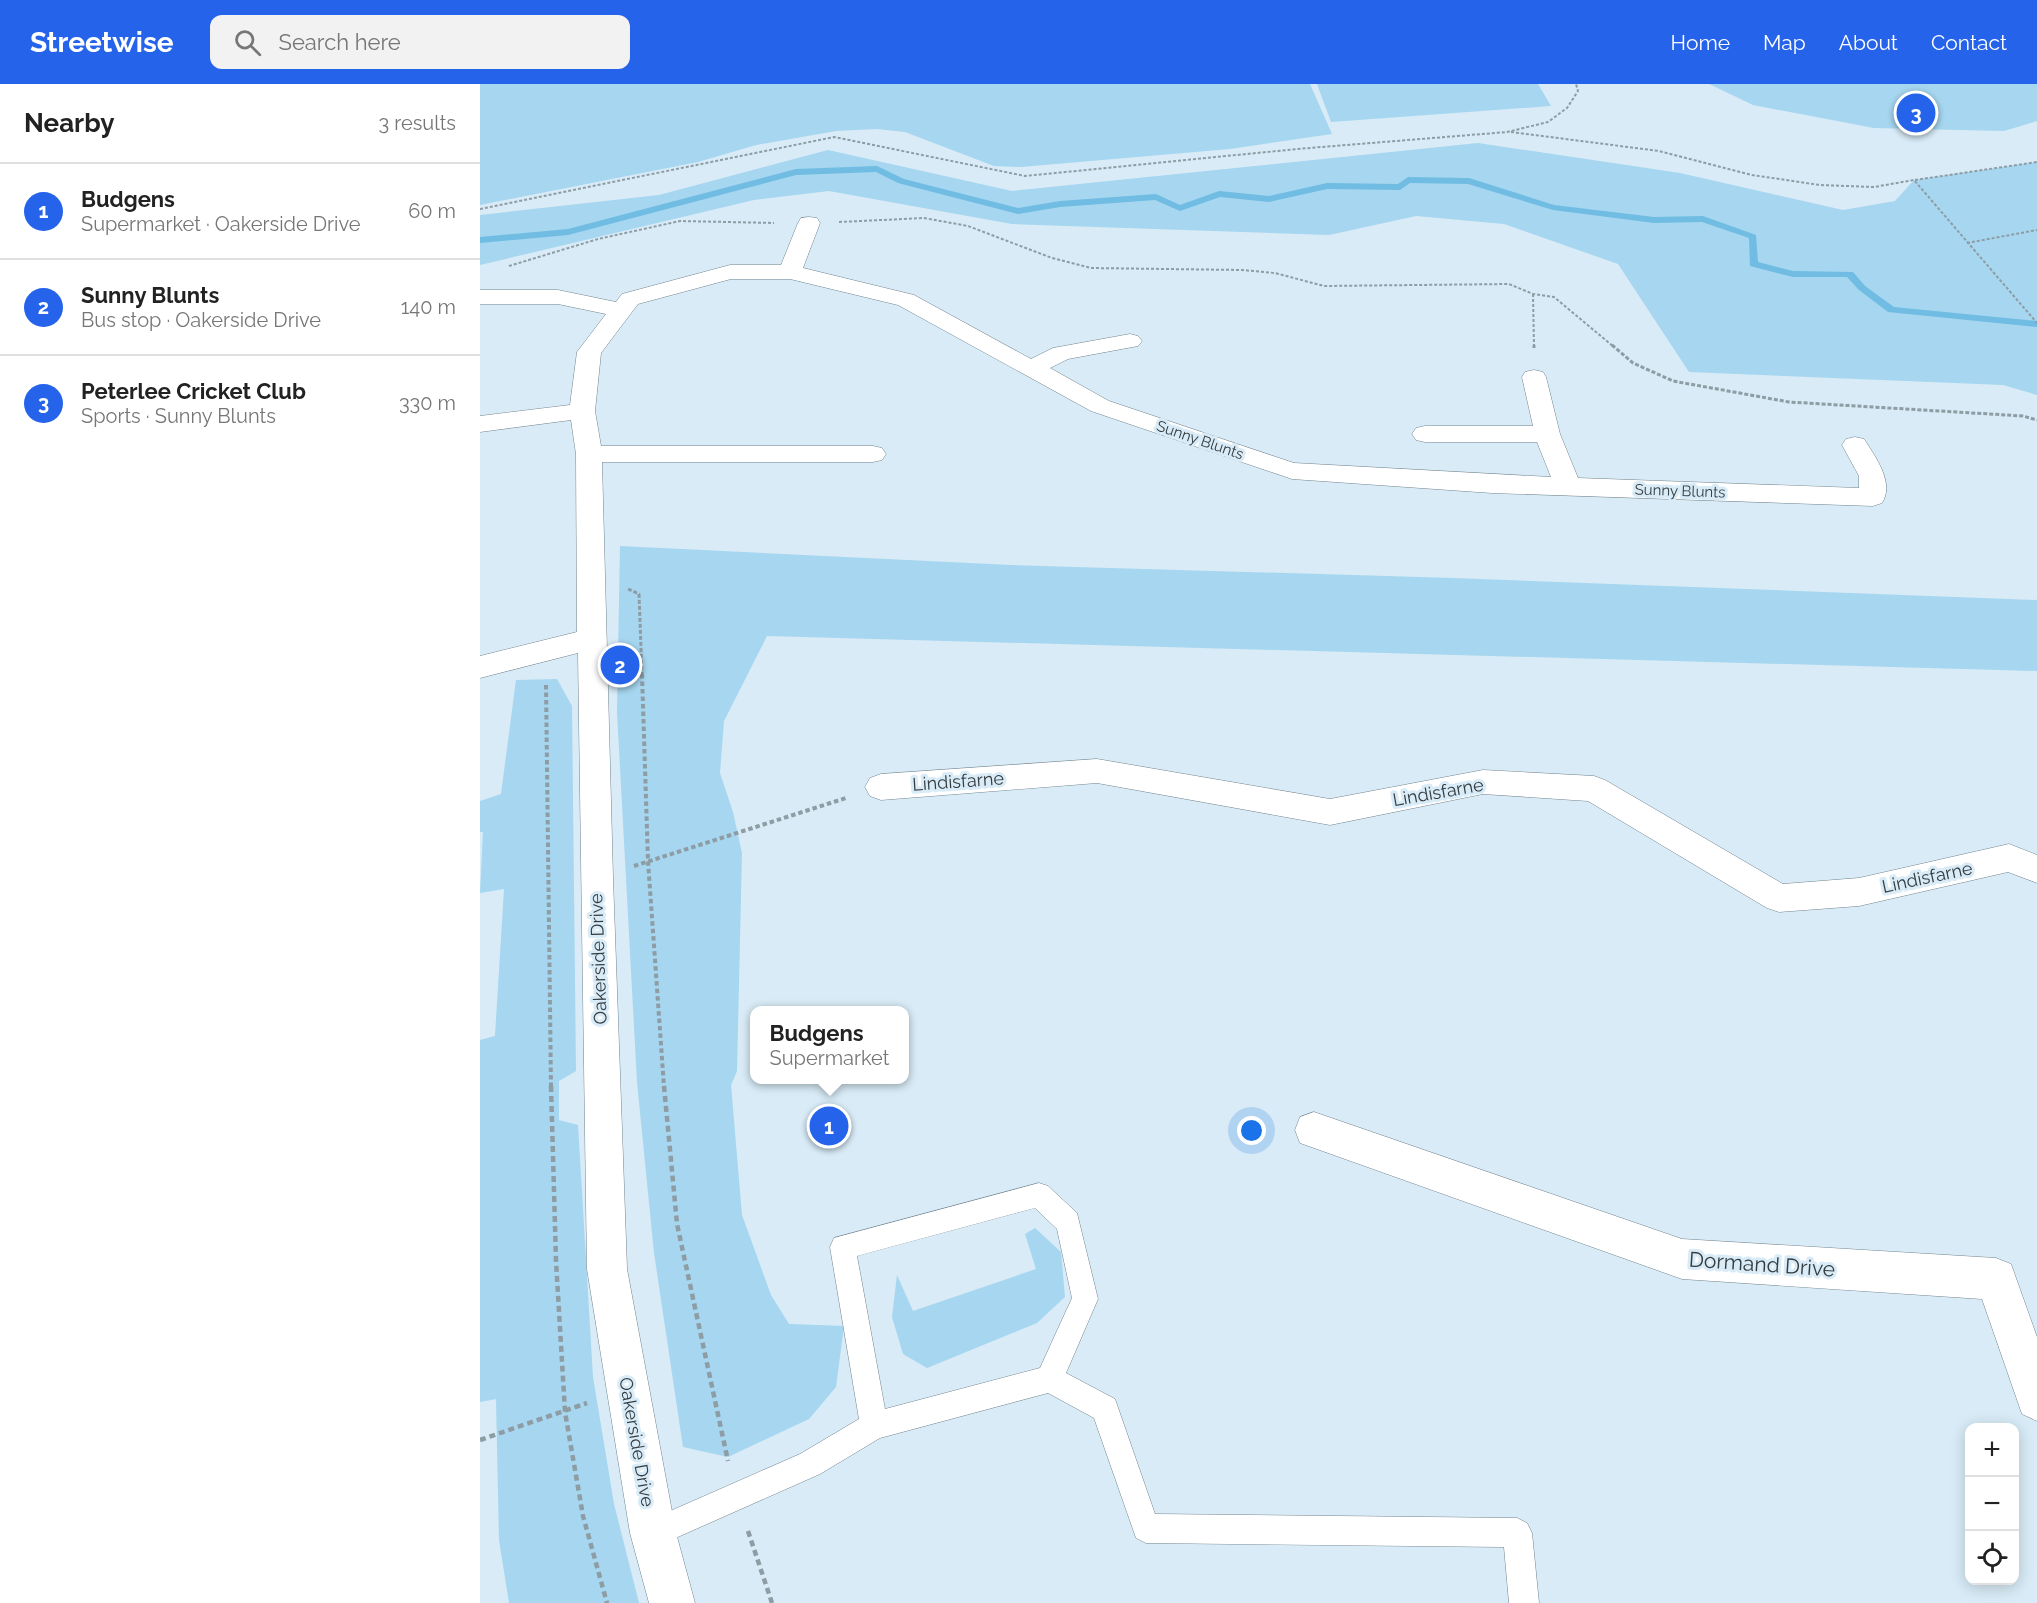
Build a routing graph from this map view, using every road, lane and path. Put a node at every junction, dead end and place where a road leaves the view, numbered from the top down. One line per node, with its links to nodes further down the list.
1 (1576, 84): 2 (path)
2 (1507, 132): 4 (path); 5 (path)
3 (2037, 162): 4 (path)
4 (1914, 180): 8 (path)
5 (480, 209)
6 (809, 223): 9 (path); 10 (street); 11 (path)
7 (2037, 230): 8 (path)
8 (1966, 243): 14 (path)
9 (505, 268)
10 (790, 272): 13 (street, Sunny Blunts); 16 (street, Sunny Blunts)
11 (1533, 294): 17 (path); 19 (path)
12 (480, 297): 13 (street)
13 (622, 310): 18 (street, Sunny Blunts)
14 (2037, 323)
15 (1130, 341): 16 (street)
16 (1032, 368): 26 (street, Sunny Blunts)
17 (1534, 377): 22 (street)
18 (582, 411): 20 (street); 25 (street, Oakerside Drive)
19 (2037, 420)
20 (480, 424)
21 (1425, 434): 22 (street)
22 (1547, 434): 26 (street)
23 (1855, 444): 26 (street, Sunny Blunts)
24 (873, 453): 25 (street)
25 (589, 454): 27 (street, Oakerside Drive)
26 (1568, 487)
27 (592, 572): 28 (street, Oakerside Drive); 40 (path)
28 (593, 639): 29 (street); 33 (street, Oakerside Drive)
29 (546, 650): 30 (street); 43 (path)
30 (480, 667)
31 (881, 787): 32 (street, Lindisfarne); 33 (path)
32 (2037, 869)
33 (596, 878): 36 (street, Oakerside Drive)
34 (1314, 1130): 37 (street, Dormand Drive)
35 (1048, 1379): 38 (lane); 38 (lane); 46 (lane)
36 (628, 1389): 39 (path); 42 (street, Oakerside Drive)
37 (2037, 1399)
38 (874, 1426): 42 (lane)
39 (480, 1440)
40 (729, 1464)
41 (744, 1520): 45 (path)
42 (653, 1533): 44 (street, Oakerside Drive)
43 (607, 1603)
44 (672, 1603)
45 (772, 1603)
46 (1524, 1603)

